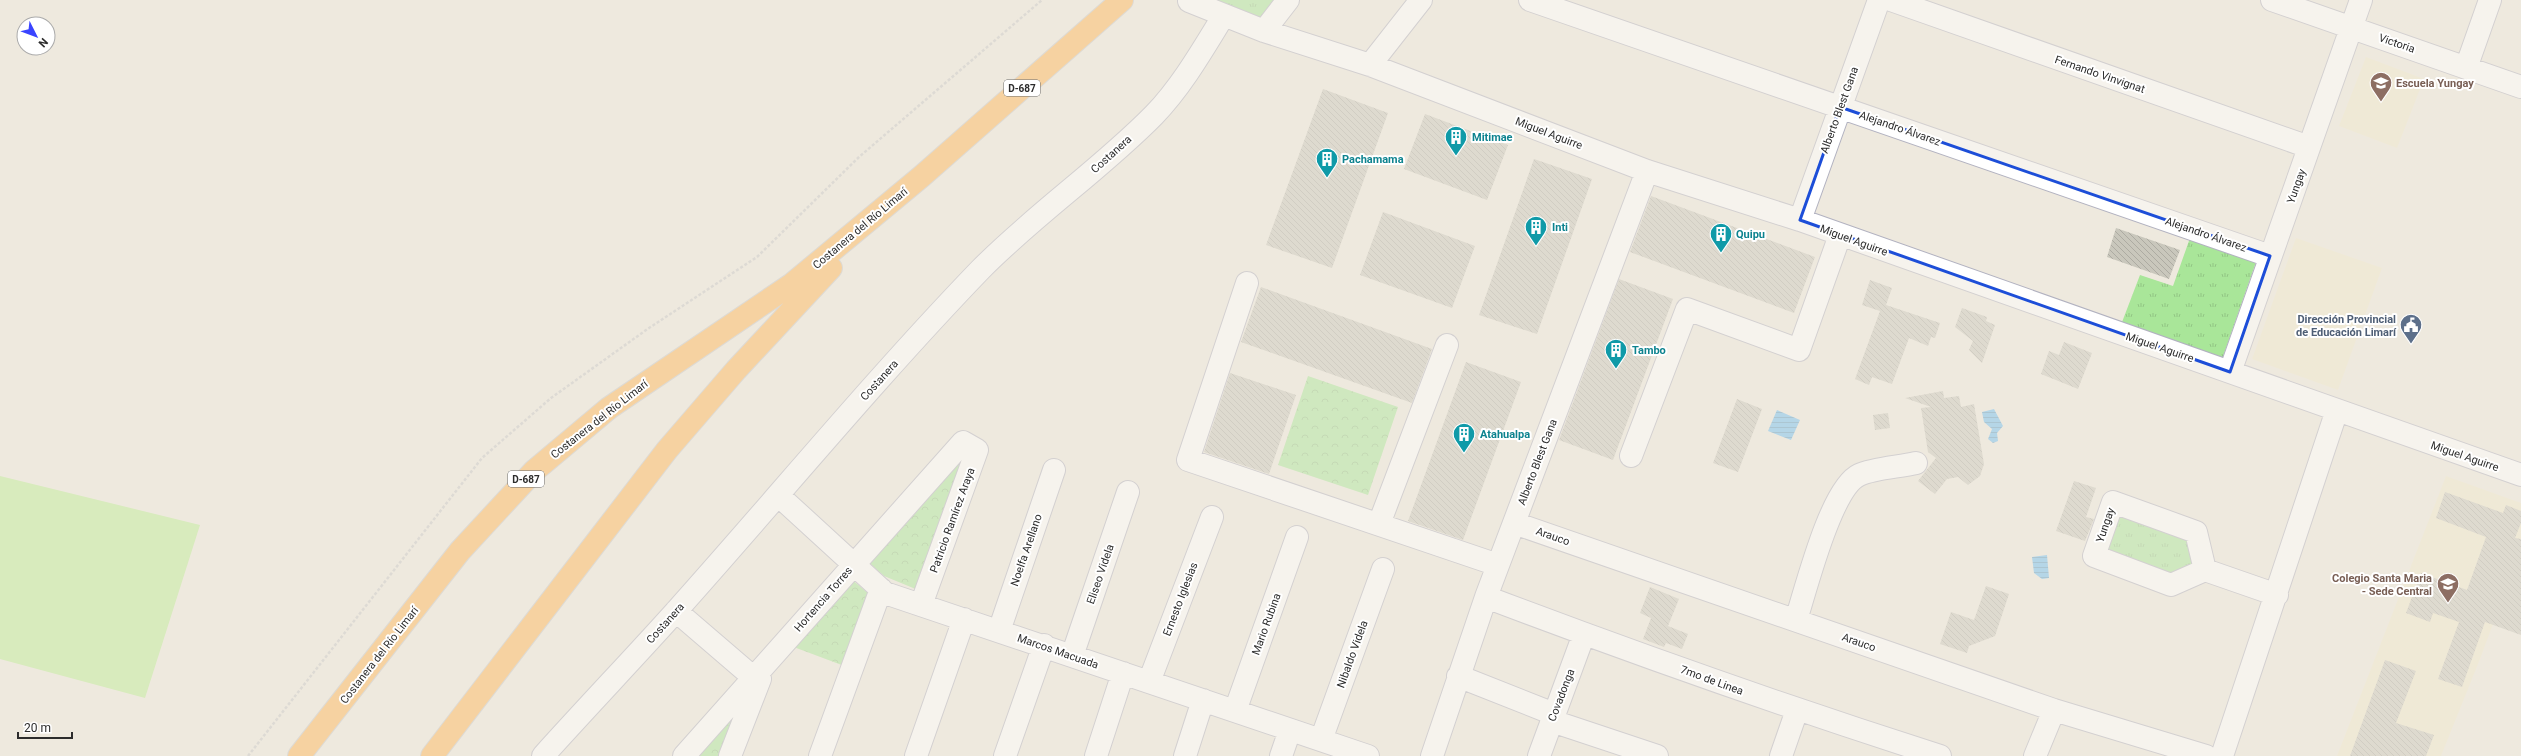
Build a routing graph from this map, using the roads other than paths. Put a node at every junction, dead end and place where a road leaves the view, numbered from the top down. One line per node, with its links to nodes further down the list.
1 (1122, 0): 20 (highway, Costanera del Río Limarí / D-687)
2 (1288, 0): 13 (street)
3 (1422, 0): 14 (street)
4 (1530, 0): 17 (street, Alejandro Álvarez)
5 (1879, 0): 17 (street, Alberto Blest Gana)
6 (1891, 0): 18 (street, Fernando Vinvignat)
7 (2272, 0): 12 (street, Victoria)
8 (2361, 0): 12 (street, Yungay)
9 (2490, 0): 15 (street)
10 (1189, 1): 11 (street, Miguel Aguirre)
11 (1224, 15): 13 (street, Miguel Aguirre); 34 (street, Costanera)
12 (2352, 28): 15 (street, Victoria); 18 (street, Yungay)
13 (1264, 31): 14 (street, Miguel Aguirre)
14 (1370, 65): 19 (street, Miguel Aguirre)
15 (2466, 68): 16 (street, Victoria)
16 (2521, 87)
17 (1840, 107): 21 (street, Alberto Blest Gana); 23 (street, Alejandro Álvarez)
18 (2309, 147): 23 (street, Yungay)
19 (1647, 170): 21 (street, Miguel Aguirre); 36 (street, Alberto Blest Gana)
20 (922, 176): 65 (highway, Costanera del Río Limarí / D-687); 66 (highway, Costanera del Río Limarí / D-687)
21 (1800, 220): 22 (street, Miguel Aguirre)
22 (1840, 235): 26 (street, Miguel Aguirre); 29 (street)
23 (2270, 256): 26 (street, Yungay)
24 (1246, 283): 37 (street)
25 (1447, 345): 37 (street)
26 (2230, 372): 27 (street, Miguel Aguirre)
27 (2337, 410): 32 (street, Miguel Aguirre); 44 (street)
28 (963, 442): 39 (street, Hortencia Torres); 46 (street, Patricio Ramírez Araya)
29 (1631, 456)
30 (1916, 463): 49 (street)
31 (1054, 470): 50 (street, Noelfa Arellano)
32 (2521, 475)
33 (1128, 492): 53 (street, Eliseo Videla)
34 (778, 495): 39 (street, Marcos Macuada); 47 (street, Costanera)
35 (1212, 517): 57 (street, Ernesto Iglesias)
36 (1514, 523): 40 (street, Alberto Blest Gana); 49 (street, Arauco)
37 (1379, 524): 40 (street)
38 (1297, 537): 61 (street, Mario Rubina)
39 (854, 564): 43 (street, Marcos Macuada); 54 (street, Hortencia Torres)
40 (1498, 565): 45 (street, Alberto Blest Gana)
41 (1383, 569): 64 (street, Nibaldo Videla)
42 (2205, 570): 42 (street, Yungay); 44 (street)
43 (881, 589): 46 (street, Marcos Macuada); 70 (street)
44 (2277, 595): 84 (street)
45 (1486, 597): 51 (street, 7mo de Linea); 56 (street, Alberto Blest Gana)
46 (921, 605): 48 (street, Marcos Macuada)
47 (676, 611): 54 (street); 67 (street, Costanera)
48 (964, 619): 50 (street, Marcos Macuada); 71 (street)
49 (1796, 620): 60 (street, Arauco)
50 (999, 631): 52 (street, Marcos Macuada)
51 (1584, 634): 59 (street, 7mo de Linea); 62 (street, Covadonga)
52 (1044, 645): 53 (street, Marcos Macuada); 72 (street)
53 (1072, 656): 55 (street, Marcos Macuada)
54 (760, 672): 68 (street, Hortencia Torres); 69 (street)
55 (1123, 673): 57 (street, Marcos Macuada); 73 (street)
56 (1458, 676): 62 (street); 77 (street, Alberto Blest Gana)
57 (1149, 682): 58 (street, Marcos Macuada)
58 (1203, 700): 61 (street, Marcos Macuada); 74 (street)
59 (1797, 710): 80 (street); 81 (street, 7mo de Linea)
60 (2054, 710): 82 (street); 83 (street, Arauco)
61 (1234, 711): 63 (street, Marcos Macuada)
62 (1553, 718): 78 (street, Covadonga); 79 (street)
63 (1290, 730): 64 (street, Marcos Macuada); 75 (street)
64 (1321, 740): 76 (street, Marcos Macuada)
65 (300, 756)
66 (432, 756)
67 (543, 756)
68 (684, 756)
69 (730, 756)
70 (820, 756)
71 (916, 756)
72 (1005, 756)
73 (1096, 756)
74 (1185, 756)
75 (1281, 756)
76 (1368, 756)
77 (1432, 756)
78 (1539, 756)
79 (1657, 756)
80 (1781, 756)
81 (1940, 756)
82 (2035, 756)
83 (2206, 756)
84 (2222, 756)

